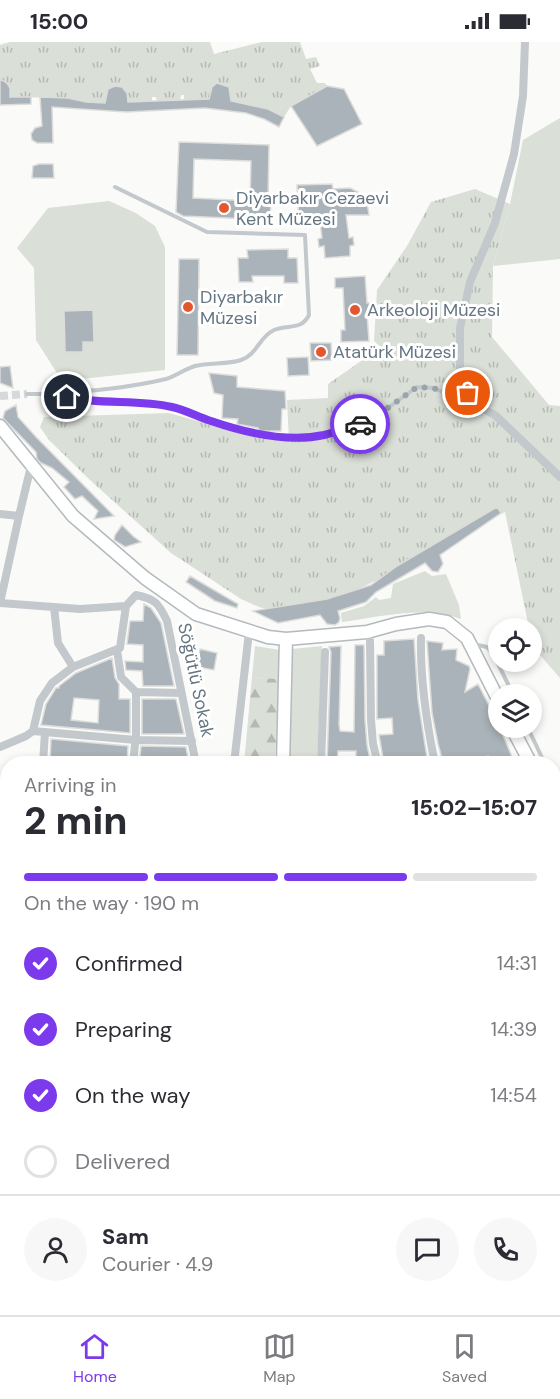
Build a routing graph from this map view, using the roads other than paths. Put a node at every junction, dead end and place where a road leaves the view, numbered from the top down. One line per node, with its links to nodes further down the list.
1 (525, 42): 5 (street)
2 (115, 186): 4 (lane)
3 (27, 394): 4 (lane)
4 (52, 394): 5 (lane)
5 (471, 403): 8 (street)
6 (0, 426): 7 (street)
7 (31, 466): 10 (street); 13 (street)
8 (560, 477)
9 (0, 514): 10 (street)
10 (19, 516): 12 (street)
11 (126, 606): 12 (street); 18 (street); 24 (street, Söğütlü Sokak)
12 (54, 607): 20 (street)
13 (249, 632): 15 (street); 35 (street)
14 (421, 638): 39 (street)
15 (286, 639): 17 (street); 36 (street)
16 (370, 641): 38 (street)
17 (470, 643): 21 (street); 22 (lane)
18 (117, 650): 20 (street); 23 (street)
19 (325, 652): 37 (street)
20 (73, 667): 25 (street)
21 (490, 684)
22 (508, 684)
23 (136, 692): 24 (street); 29 (street)
24 (181, 693): 30 (street, Söğütlü Sokak)
25 (33, 731): 26 (street); 31 (street)
26 (45, 732): 29 (street); 32 (street)
27 (517, 738): 40 (street)
28 (533, 738): 41 (lane)
29 (136, 740): 30 (street); 33 (street)
30 (192, 741): 34 (street, Söğütlü Sokak)
31 (0, 747)
32 (44, 756)
33 (134, 756)
34 (195, 756)
35 (235, 756)
36 (283, 756)
37 (321, 756)
38 (376, 756)
39 (434, 756)
40 (527, 756)
41 (541, 756)

